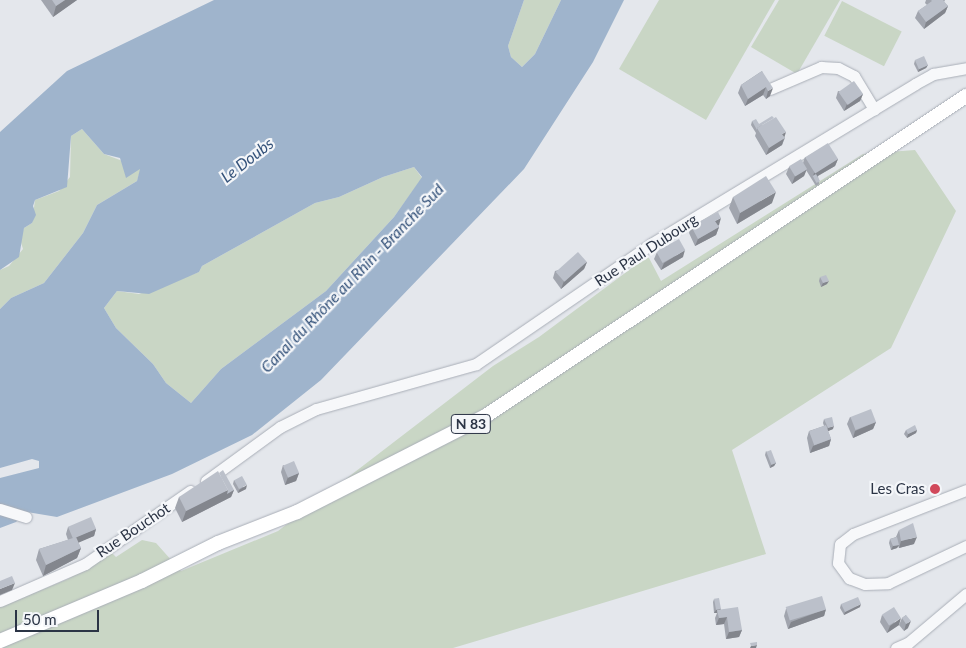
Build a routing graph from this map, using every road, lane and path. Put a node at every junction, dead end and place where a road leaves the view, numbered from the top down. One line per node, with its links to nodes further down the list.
1 (966, 68): 4 (street, Rue Paul Dubourg)
2 (770, 90): 4 (street)
3 (966, 96): 12 (main road, N 83)
4 (874, 109): 5 (street, Rue Paul Dubourg)
5 (258, 445): 11 (street, Rue Bouchot)
6 (966, 490): 9 (street)
7 (0, 509): 8 (street)
8 (26, 517)
9 (966, 546)
10 (966, 594): 13 (street)
11 (0, 601)
12 (0, 641)
13 (896, 648)

